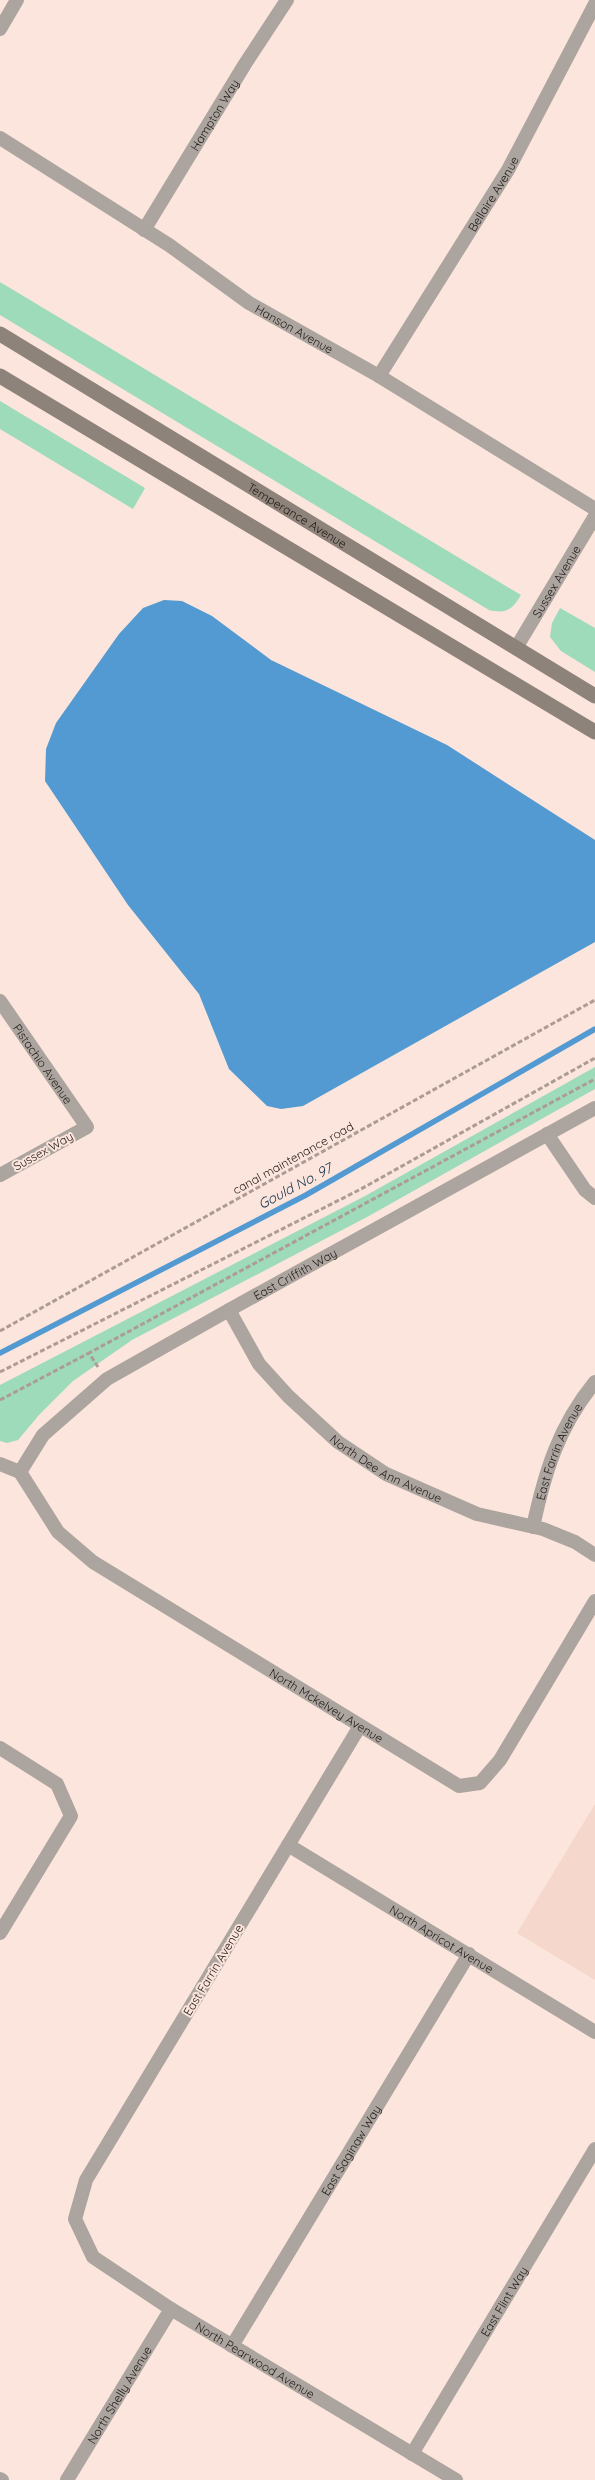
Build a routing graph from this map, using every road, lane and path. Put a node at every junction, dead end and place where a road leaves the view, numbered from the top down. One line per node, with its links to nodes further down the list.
1 (17, 0): 4 (street)
2 (287, 0): 6 (street, Hampton Way)
3 (595, 4): 9 (street, Bellaire Avenue)
4 (0, 29)
5 (0, 138): 6 (street, Hanson Avenue)
6 (144, 230): 9 (street, Hanson Avenue)
7 (0, 334): 12 (main road, Temperance Avenue)
8 (0, 376): 14 (main road)
9 (380, 376): 10 (street, Hanson Avenue)
10 (595, 509)
11 (595, 516): 12 (street, Sussex Avenue)
12 (516, 648): 13 (main road, Temperance Avenue)
13 (595, 696)
14 (595, 732)
15 (595, 1000): 25 (path, canal maintenance road)
16 (0, 1001): 20 (street, Pistachio Avenue)
17 (595, 1058): 27 (path)
18 (595, 1078): 26 (path)
19 (595, 1108): 21 (street, East Criffith Way)
20 (87, 1127): 22 (street, Sussex Way)
21 (547, 1134): 23 (street); 24 (street, East Criffith Way)
22 (0, 1175)
23 (595, 1198)
24 (229, 1310): 28 (street, East Criffith Way); 33 (street, North Dee Ann Avenue)
25 (0, 1331)
26 (89, 1353): 28 (path); 30 (path)
27 (0, 1372)
28 (107, 1379): 32 (street, East Criffith Way)
29 (595, 1382): 33 (street, East Farrin Avenue)
30 (0, 1400)
31 (0, 1464): 32 (street)
32 (20, 1472): 36 (street, North Mckelvey Avenue)
33 (533, 1527): 34 (street, North Dee Ann Avenue)
34 (595, 1555)
35 (595, 1601): 36 (street, North Mckelvey Avenue)
36 (360, 1726): 38 (street, East Farrin Avenue)
37 (0, 1748): 39 (street)
38 (288, 1845): 40 (street, North Apricot Avenue); 43 (street, East Farrin Avenue)
39 (0, 1933)
40 (469, 1954): 41 (street, North Apricot Avenue); 45 (street, East Saginaw Way)
41 (595, 2032)
42 (595, 2149): 46 (street, East Flint Way)
43 (75, 2218): 44 (street, North Pearwood Avenue)
44 (171, 2309): 45 (street, North Pearwood Avenue); 47 (street, North Shelly Avenue)
45 (232, 2346): 46 (street, North Pearwood Avenue)
46 (412, 2454): 48 (street, North Pearwood Avenue)
47 (67, 2480)
48 (456, 2480)

